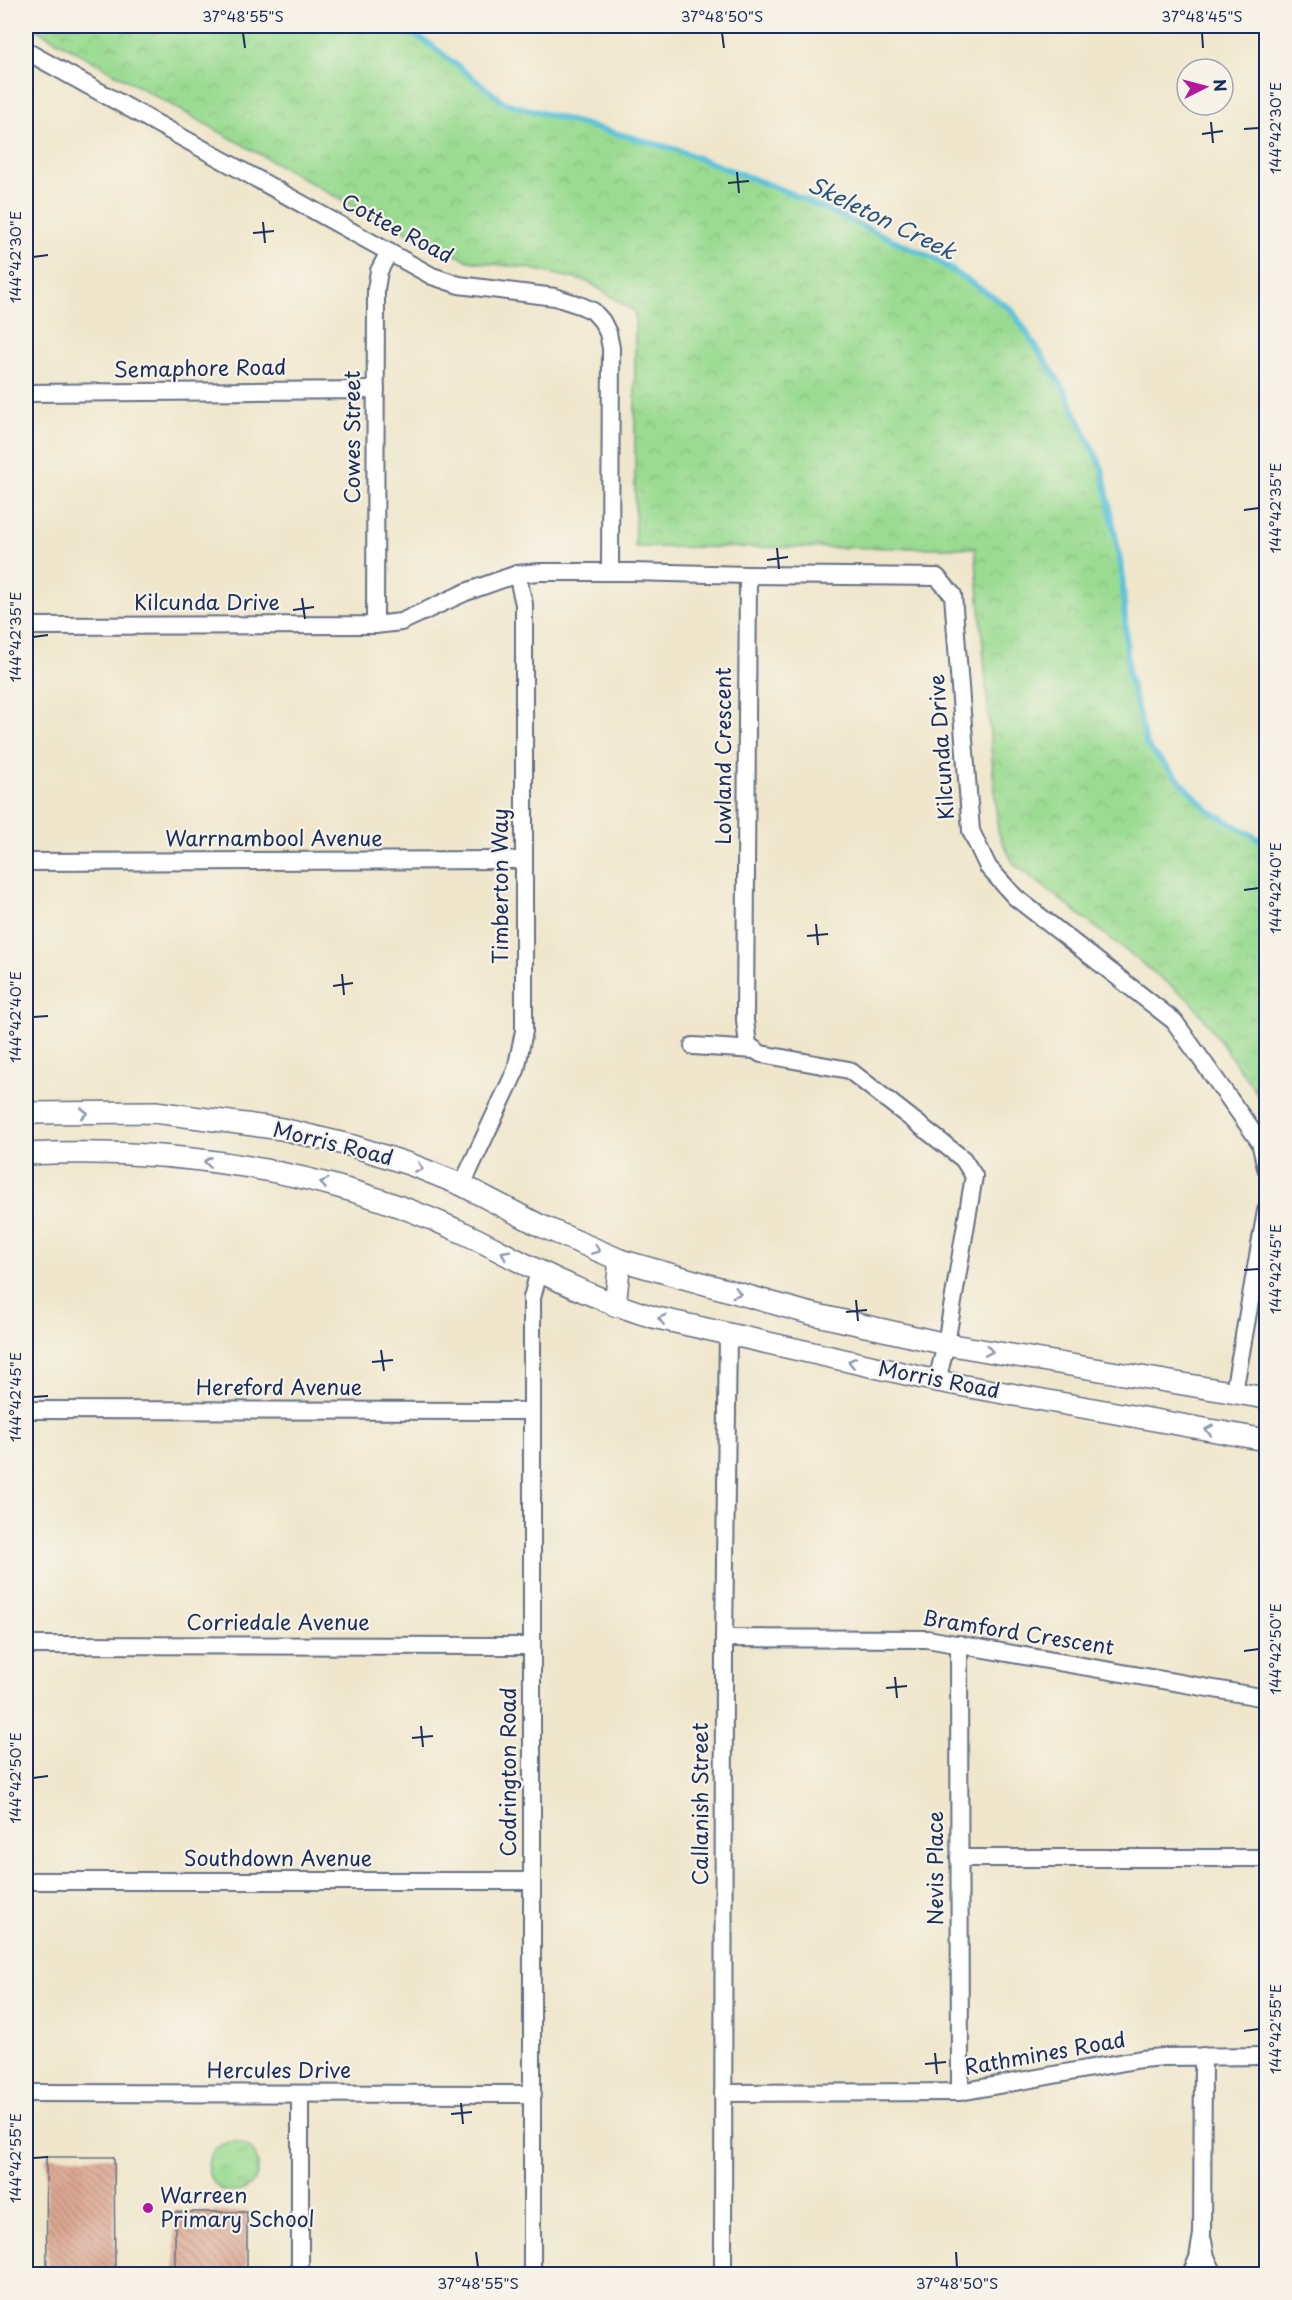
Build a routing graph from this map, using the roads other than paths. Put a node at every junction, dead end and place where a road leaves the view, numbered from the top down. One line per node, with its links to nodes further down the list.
1 (26, 51): 2 (street, Cottee Road)
2 (389, 252): 3 (street, Cowes Street); 5 (street, Cottee Road)
3 (376, 390): 4 (street, Semaphore Road); 8 (street, Cowes Street)
4 (26, 393)
5 (610, 572): 6 (street, Kilcunda Drive); 7 (street, Kilcunda Drive)
6 (517, 574): 8 (street, Kilcunda Drive); 10 (street, Timberton Way)
7 (748, 575): 13 (street, Lowland Crescent); 16 (street, Kilcunda Drive)
8 (375, 625): 9 (street, Kilcunda Drive)
9 (26, 626)
10 (524, 860): 11 (street, Warrnambool Avenue); 17 (street, Timberton Way)
11 (26, 862)
12 (693, 1046): 13 (street)
13 (755, 1050): 23 (street)
14 (26, 1113): 17 (street, Morris Road, one-way to 17)
15 (26, 1154): 20 (street, Morris Road, one-way to 15)
16 (1266, 1168)
17 (462, 1185): 19 (street, Morris Road, one-way to 19)
18 (1266, 1211): 25 (street)
19 (620, 1260): 21 (street); 23 (street, Morris Road, one-way to 23)
20 (539, 1271): 21 (street, Morris Road); 28 (street, Codrington Road)
21 (615, 1306): 22 (street, Morris Road, one-way to 21)
22 (728, 1334): 24 (street, Morris Road, one-way to 22); 30 (street, Callanish Street)
23 (946, 1344): 24 (street); 25 (street, Morris Road, one-way to 25)
24 (937, 1381): 29 (street, Morris Road, one-way to 24)
25 (1234, 1392): 26 (street, Morris Road)
26 (1266, 1398)
27 (26, 1410): 28 (street, Hereford Avenue)
28 (532, 1411): 33 (street, Codrington Road)
29 (1266, 1440)
30 (724, 1638): 31 (street, Bramford Crescent); 43 (street, Callanish Street)
31 (959, 1644): 34 (street, Bramford Crescent); 35 (street, Nevis Place)
32 (26, 1645): 33 (street, Corriedale Avenue)
33 (531, 1646): 38 (street, Codrington Road)
34 (1266, 1698)
35 (959, 1858): 36 (street); 41 (street, Nevis Place)
36 (1266, 1858)
37 (26, 1881): 38 (street, Southdown Avenue)
38 (531, 1881): 45 (street, Codrington Road)
39 (1203, 2056): 40 (street, Rathmines Road); 41 (street, Rathmines Road); 46 (street)
40 (1266, 2056)
41 (960, 2092): 43 (street, Rathmines Road)
42 (26, 2093): 44 (street, Hercules Drive)
43 (723, 2093): 49 (street, Callanish Street)
44 (300, 2094): 45 (street, Hercules Drive); 47 (street)
45 (533, 2094): 48 (street, Codrington Road)
46 (1202, 2234): 50 (street); 51 (street)
47 (300, 2274)
48 (532, 2274)
49 (723, 2274)
50 (1191, 2274)
51 (1214, 2274)

